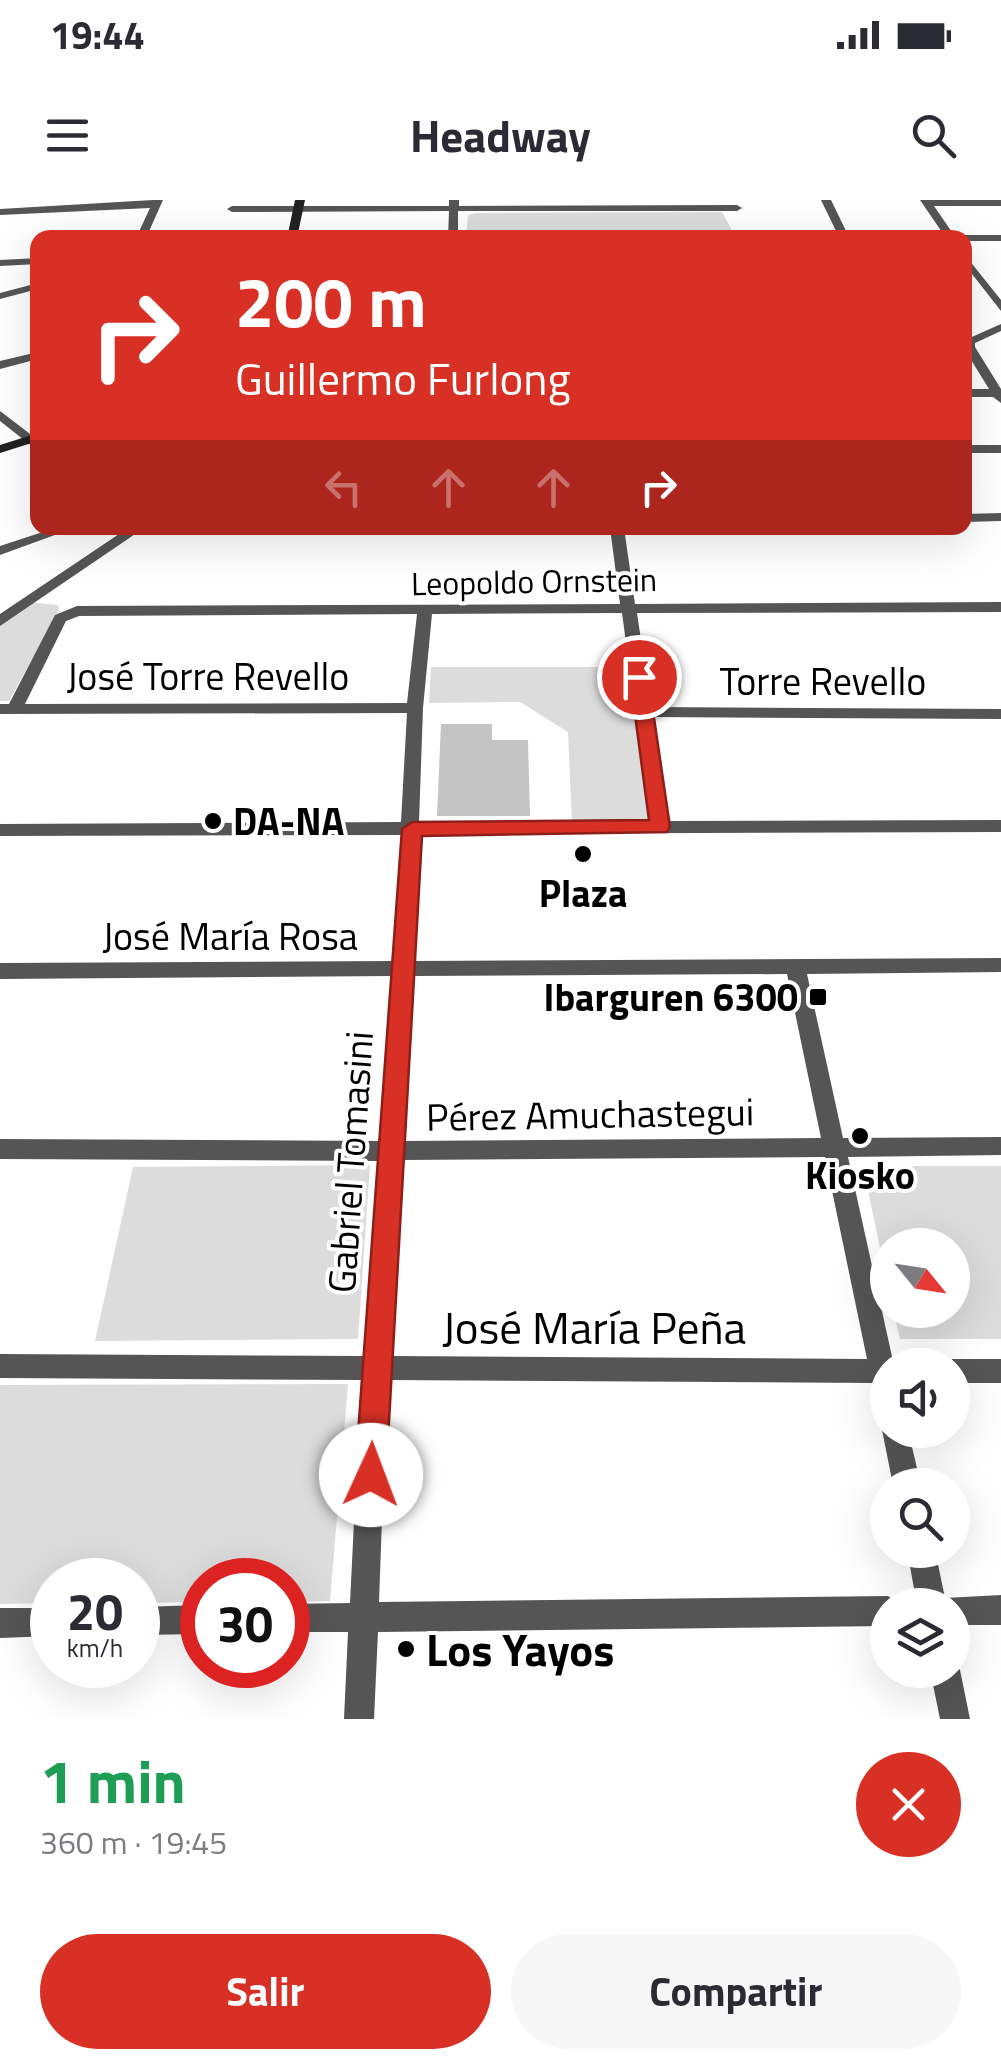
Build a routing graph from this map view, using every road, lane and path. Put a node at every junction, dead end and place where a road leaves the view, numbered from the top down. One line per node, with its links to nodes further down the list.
1 (826, 200): 14 (street)
2 (157, 202): 9 (street); 10 (street)
3 (926, 202): 4 (street); 15 (street)
4 (1001, 203)
5 (735, 204): 7 (street); 13 (street)
6 (299, 205): 7 (street); 8 (street); 11 (main road)
7 (454, 205): 12 (street)
8 (232, 210)
9 (0, 212)
10 (145, 230)
11 (294, 230)
12 (453, 230)
13 (746, 230)
14 (841, 230)
15 (945, 230)
16 (972, 238): 17 (street)
17 (1001, 238)
18 (30, 261): 19 (street)
19 (0, 262)
20 (972, 269): 22 (street)
21 (1001, 277): 22 (street)
22 (978, 278): 25 (street)
23 (30, 288): 24 (street)
24 (0, 296)
25 (1001, 308)
26 (1001, 327): 27 (street)
27 (972, 339)
28 (972, 341): 29 (street)
29 (1001, 342)
30 (972, 352): 34 (street)
31 (30, 357): 32 (street)
32 (0, 365)
33 (972, 394): 34 (street)
34 (999, 396)
35 (0, 415): 36 (street)
36 (30, 437)
37 (30, 442): 38 (main road)
38 (0, 449)
39 (972, 449): 40 (street)
40 (1001, 449)
41 (1001, 517): 42 (street)
42 (972, 518)
43 (47, 535): 46 (street)
44 (128, 535): 50 (street)
45 (618, 535): 47 (street)
46 (0, 551)
47 (630, 607): 48 (street, Leopoldo Ornstein); 49 (street, Leopoldo Ornstein); 53 (street)
48 (1001, 607)
49 (425, 610): 51 (street, Leopoldo Ornstein); 52 (street, Gabriel Tomasini)
50 (0, 621)
51 (7, 708): 52 (street, José Torre Revello)
52 (416, 708): 57 (street, Gabriel Tomasini)
53 (644, 712): 54 (street, Torre Revello); 56 (street)
54 (1001, 714)
55 (1001, 826): 56 (street)
56 (660, 827): 57 (street)
57 (412, 829): 58 (street); 61 (street, Gabriel Tomasini)
58 (0, 830)
59 (1001, 965): 60 (street, José María Rosa)
60 (795, 966): 61 (street, José María Rosa); 63 (street)
61 (404, 970): 62 (street, José María Rosa); 66 (street, Gabriel Tomasini)
62 (0, 971)
63 (836, 1146): 64 (street, Pérez Amuchastegui); 66 (street, Pérez Amuchastegui); 67 (street)
64 (1001, 1146)
65 (0, 1149): 66 (street, Pérez Amuchastegui)
66 (390, 1151): 69 (street, Gabriel Tomasini)
67 (879, 1348)
68 (0, 1366): 69 (street, José María Peña)
69 (375, 1368): 72 (street, José María Peña); 76 (street, Gabriel Tomasini)
70 (970, 1371): 71 (street)
71 (1001, 1371)
72 (870, 1379)
73 (970, 1610): 74 (street)
74 (1001, 1610)
75 (870, 1611): 76 (street)
76 (365, 1617): 77 (street); 81 (street, Gabriel Tomasini)
77 (310, 1618)
78 (30, 1622): 79 (street)
79 (0, 1623)
80 (949, 1688): 82 (street)
81 (359, 1719)
82 (955, 1719)

